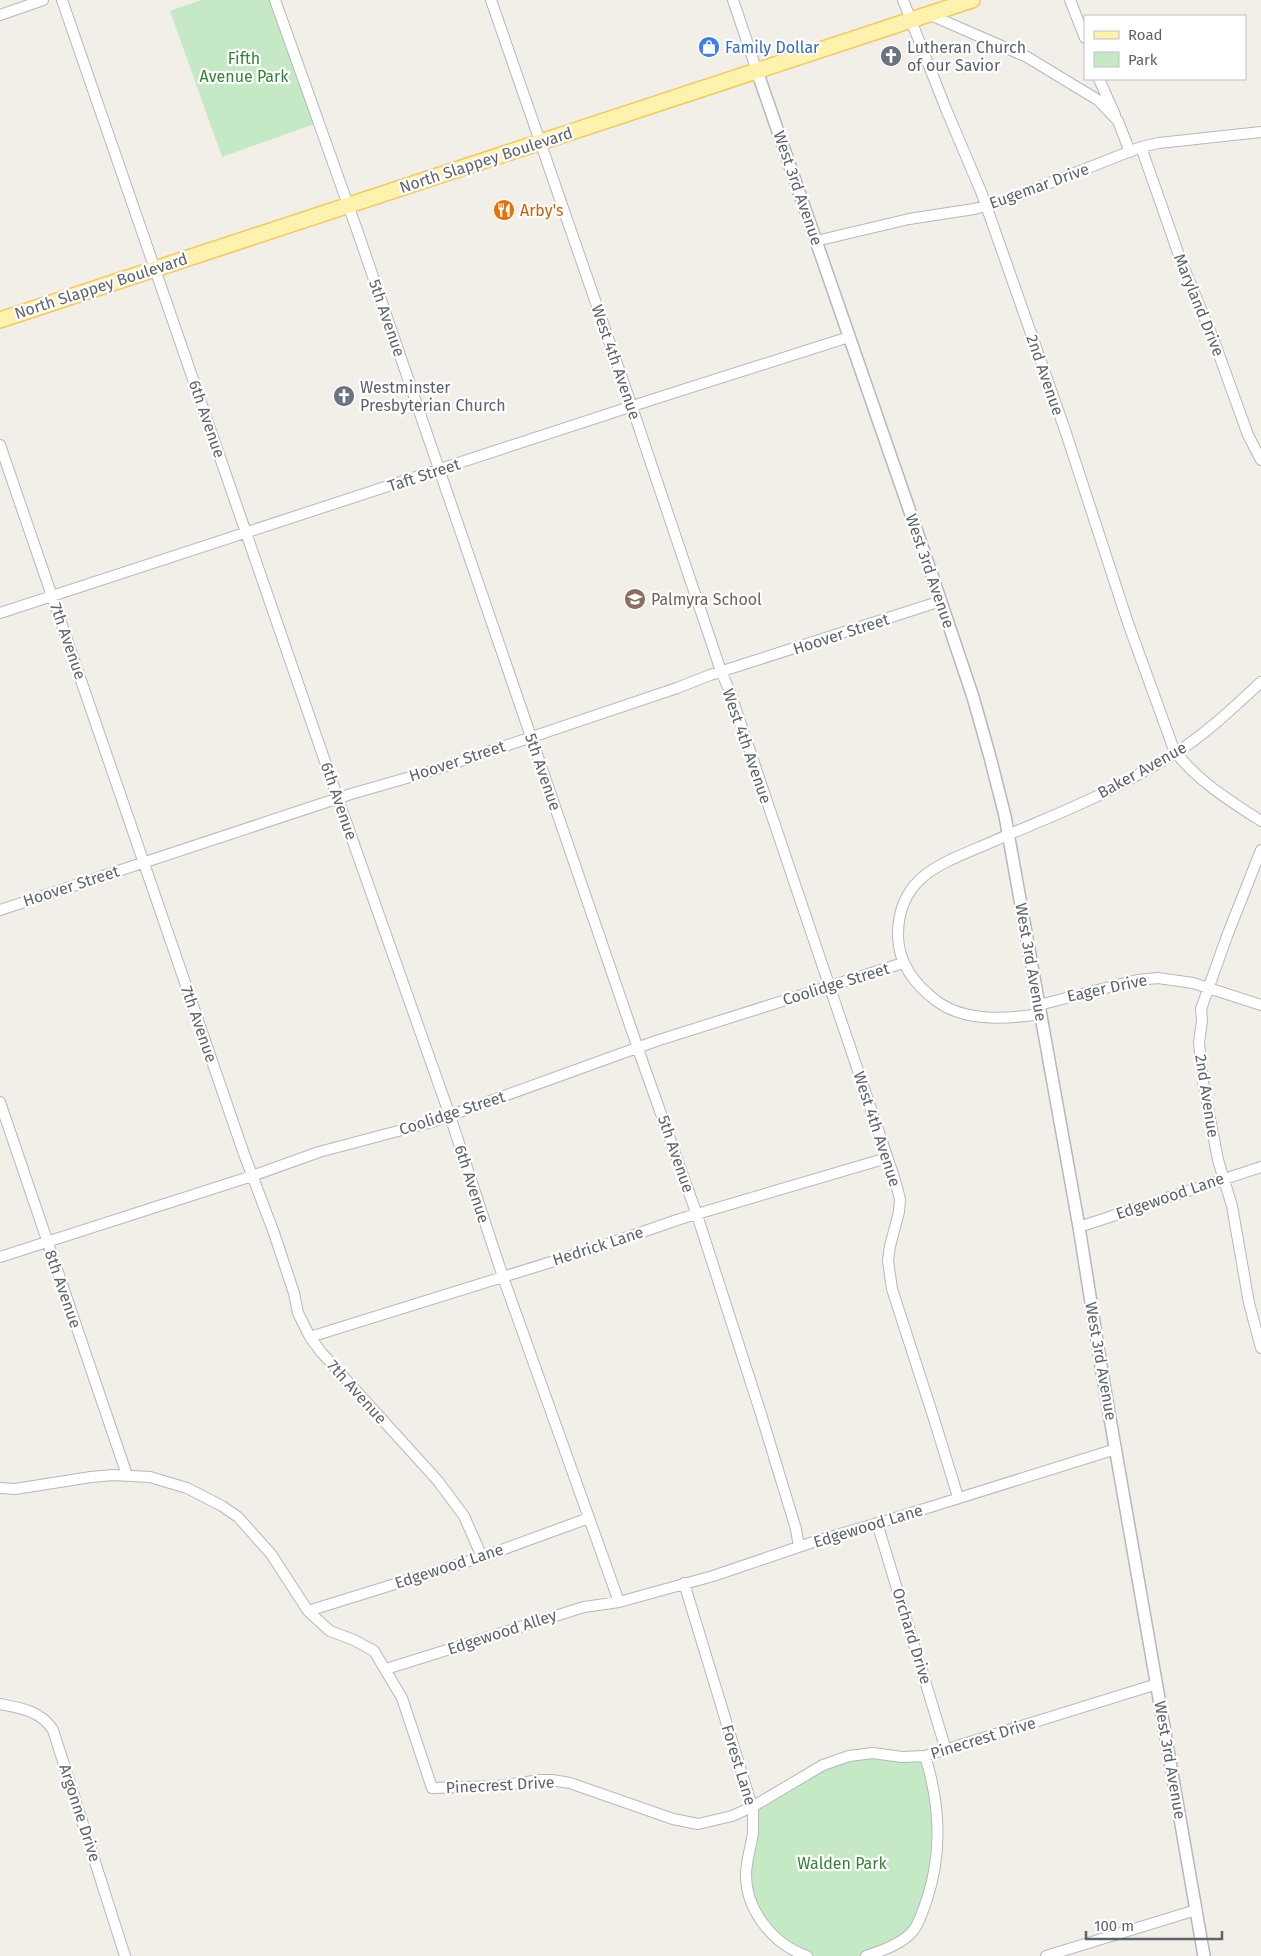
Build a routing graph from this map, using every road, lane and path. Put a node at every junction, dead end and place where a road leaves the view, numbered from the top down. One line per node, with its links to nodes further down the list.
1 (43, 0): 10 (street)
2 (62, 0): 23 (street, 6th Avenue)
3 (275, 0): 20 (street, 5th Avenue)
4 (491, 0): 17 (street, West 4th Avenue)
5 (733, 0): 13 (street, West 3rd Avenue)
6 (903, 0): 11 (street, 2nd Avenue)
7 (972, 0): 9 (main road, North Slappey Boulevard)
8 (1070, 0): 12 (street)
9 (928, 14): 11 (main road, North Slappey Boulevard); 15 (street)
10 (0, 15)
11 (910, 20): 13 (main road, North Slappey Boulevard); 21 (street, 2nd Avenue)
12 (1084, 35)
13 (757, 70): 17 (main road, North Slappey Boulevard); 22 (street, West 3rd Avenue)
14 (1100, 80): 15 (street)
15 (1118, 121): 19 (street)
16 (1261, 132): 18 (street, Eugemar Drive)
17 (540, 142): 20 (main road, North Slappey Boulevard); 26 (street, West 4th Avenue)
18 (1141, 147): 19 (street, Eugemar Drive); 28 (street, Maryland Drive)
19 (1130, 152): 21 (street, Eugemar Drive)
20 (347, 206): 23 (main road, North Slappey Boulevard); 29 (street, 5th Avenue)
21 (986, 206): 22 (street, Eugemar Drive); 37 (street, 2nd Avenue)
22 (816, 241): 25 (street, West 3rd Avenue)
23 (155, 268): 24 (main road, North Slappey Boulevard); 30 (street, 6th Avenue)
24 (0, 320)
25 (849, 337): 26 (street, Taft Street); 32 (street, West 3rd Avenue)
26 (632, 406): 29 (street, Taft Street); 34 (street, West 4th Avenue)
27 (0, 445): 31 (street, 7th Avenue)
28 (1261, 460)
29 (439, 470): 30 (street, Taft Street); 36 (street, 5th Avenue)
30 (246, 532): 31 (street, Taft Street); 38 (street, 6th Avenue)
31 (52, 597): 33 (street, Taft Street); 42 (street, 7th Avenue)
32 (941, 601): 34 (street, Hoover Street); 40 (street, West 3rd Avenue)
33 (0, 613)
34 (721, 671): 36 (street, Hoover Street); 45 (street, West 4th Avenue)
35 (1261, 682): 37 (street, Baker Avenue)
36 (531, 737): 38 (street, Hoover Street); 49 (street, 5th Avenue)
37 (1176, 753): 39 (street); 40 (street, Baker Avenue)
38 (338, 799): 42 (street, Hoover Street); 51 (street, 6th Avenue)
39 (1261, 821)
40 (1008, 834): 44 (street, Baker Avenue); 48 (street, West 3rd Avenue)
41 (1261, 850): 46 (street, 2nd Avenue)
42 (144, 862): 43 (street, Hoover Street); 54 (street, 7th Avenue)
43 (0, 910)
44 (903, 964): 45 (street, Coolidge Street); 48 (street, Eager Drive)
45 (830, 986): 49 (street, Coolidge Street); 52 (street, West 4th Avenue)
46 (1209, 988): 47 (street, Eager Drive); 48 (street, Eager Drive); 55 (street, 2nd Avenue)
47 (1261, 1005)
48 (1040, 1009): 57 (street, West 3rd Avenue)
49 (639, 1048): 51 (street, Coolidge Street); 56 (street, 5th Avenue)
50 (0, 1102): 58 (street, 8th Avenue)
51 (450, 1116): 54 (street, Coolidge Street); 60 (street, 6th Avenue)
52 (887, 1158): 56 (street, Hedrick Lane); 66 (street, West 4th Avenue)
53 (1261, 1166): 55 (street, Edgewood Lane)
54 (252, 1176): 58 (street, Coolidge Street); 61 (street, 7th Avenue)
55 (1223, 1178): 57 (street, Edgewood Lane); 62 (street, 2nd Avenue)
56 (697, 1216): 60 (street, Hedrick Lane); 69 (street, 5th Avenue)
57 (1079, 1227): 63 (street, West 3rd Avenue)
58 (46, 1242): 59 (street, Coolidge Street); 64 (street, 8th Avenue)
59 (0, 1257)
60 (503, 1276): 61 (street, Hedrick Lane); 67 (street, 6th Avenue)
61 (310, 1337): 70 (street, 7th Avenue)
62 (1261, 1348)
63 (1116, 1449): 66 (street, Edgewood Lane); 75 (street, West 3rd Avenue)
64 (127, 1475): 65 (street, Pinecrest Drive); 73 (street, Pinecrest Drive)
65 (0, 1488)
66 (958, 1498): 68 (street, Edgewood Lane)
67 (589, 1518): 70 (street, Edgewood Lane); 72 (street, 6th Avenue)
68 (878, 1523): 69 (street, Edgewood Lane); 77 (street, Orchard Drive)
69 (799, 1547): 71 (street, Edgewood Lane)
70 (482, 1557): 73 (street, Edgewood Lane)
71 (684, 1583): 72 (street, Edgewood Lane); 79 (street, Forest Lane)
72 (619, 1602): 74 (street, Edgewood Alley)
73 (308, 1611): 74 (street, Pinecrest Drive)
74 (386, 1669): 79 (street, Pinecrest Drive)
75 (1157, 1684): 77 (street, Pinecrest Drive); 80 (street, West 3rd Avenue)
76 (0, 1704): 81 (street, Argonne Drive)
77 (946, 1750): 78 (street, Pinecrest Drive)
78 (925, 1756): 79 (street, Pinecrest Drive); 83 (street)
79 (752, 1807): 82 (street, Forest Lane)
80 (1196, 1910): 84 (street); 85 (street, West 3rd Avenue)
81 (125, 1956)
82 (807, 1956)
83 (866, 1956)
84 (1046, 1956)
85 (1204, 1956)

